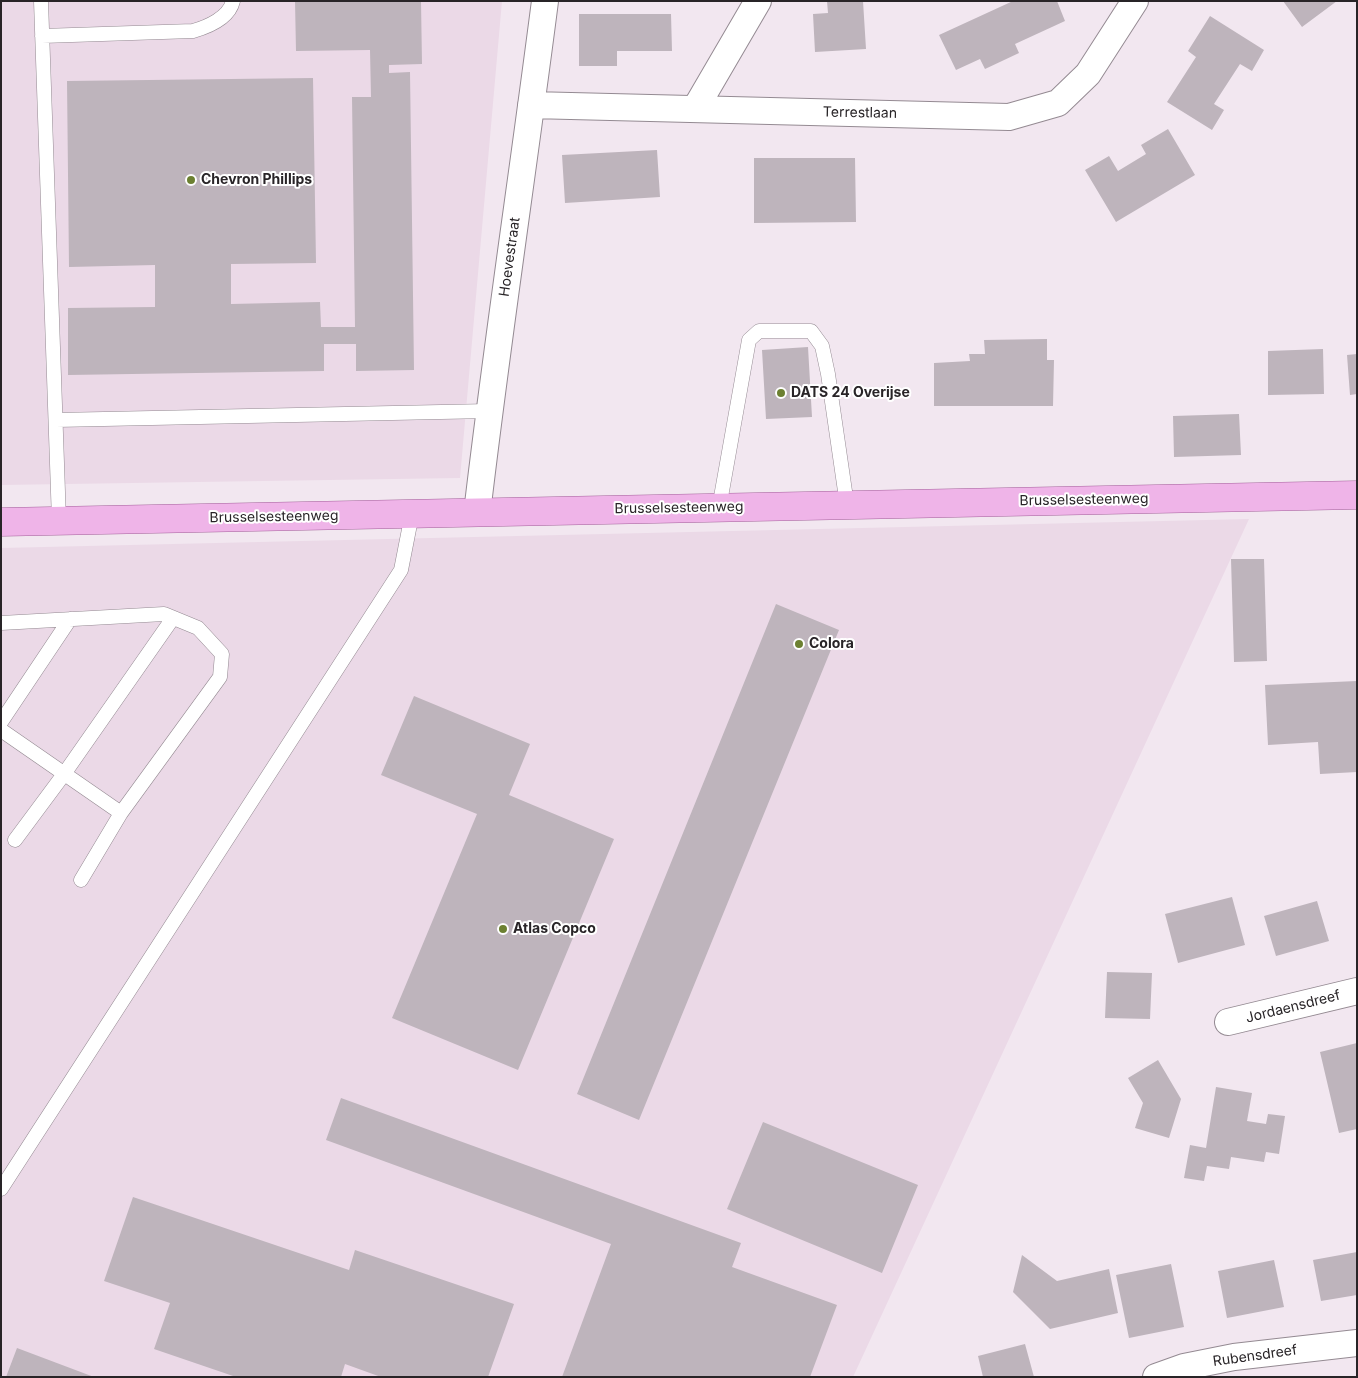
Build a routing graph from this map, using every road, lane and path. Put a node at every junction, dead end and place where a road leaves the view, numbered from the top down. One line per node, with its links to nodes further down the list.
1 (41, 1): 6 (lane)
2 (233, 1): 6 (lane)
3 (545, 1): 7 (street, Hoevestraat)
4 (758, 1): 8 (street)
5 (1135, 1): 8 (street, Terrestlaan)
6 (42, 36): 10 (lane)
7 (531, 105): 8 (street, Terrestlaan); 9 (street, Hoevestraat)
8 (695, 110)
9 (488, 411): 10 (lane); 14 (street, Hoevestraat)
10 (56, 420): 16 (lane)
11 (1357, 495): 12 (main road, Brusselsesteenweg)
12 (847, 505): 13 (main road, Brusselsesteenweg); 13 (lane)
13 (719, 508): 14 (main road, Brusselsesteenweg)
14 (477, 513): 15 (main road, Brusselsesteenweg)
15 (412, 514): 16 (main road, Brusselsesteenweg); 29 (lane)
16 (59, 521): 17 (main road, Brusselsesteenweg)
17 (1, 522)
18 (174, 618): 19 (lane); 23 (lane); 24 (lane)
19 (70, 620): 20 (lane); 21 (lane)
20 (1, 623)
21 (1, 722)
22 (1, 730): 23 (lane)
23 (64, 774): 24 (lane); 25 (lane)
24 (121, 813): 26 (lane)
25 (15, 840)
26 (81, 880)
27 (1357, 991): 28 (street, Jordaensdreef)
28 (1228, 1022)
29 (1, 1189)
30 (1357, 1343): 31 (street, Rubensdreef)
31 (1156, 1377)

